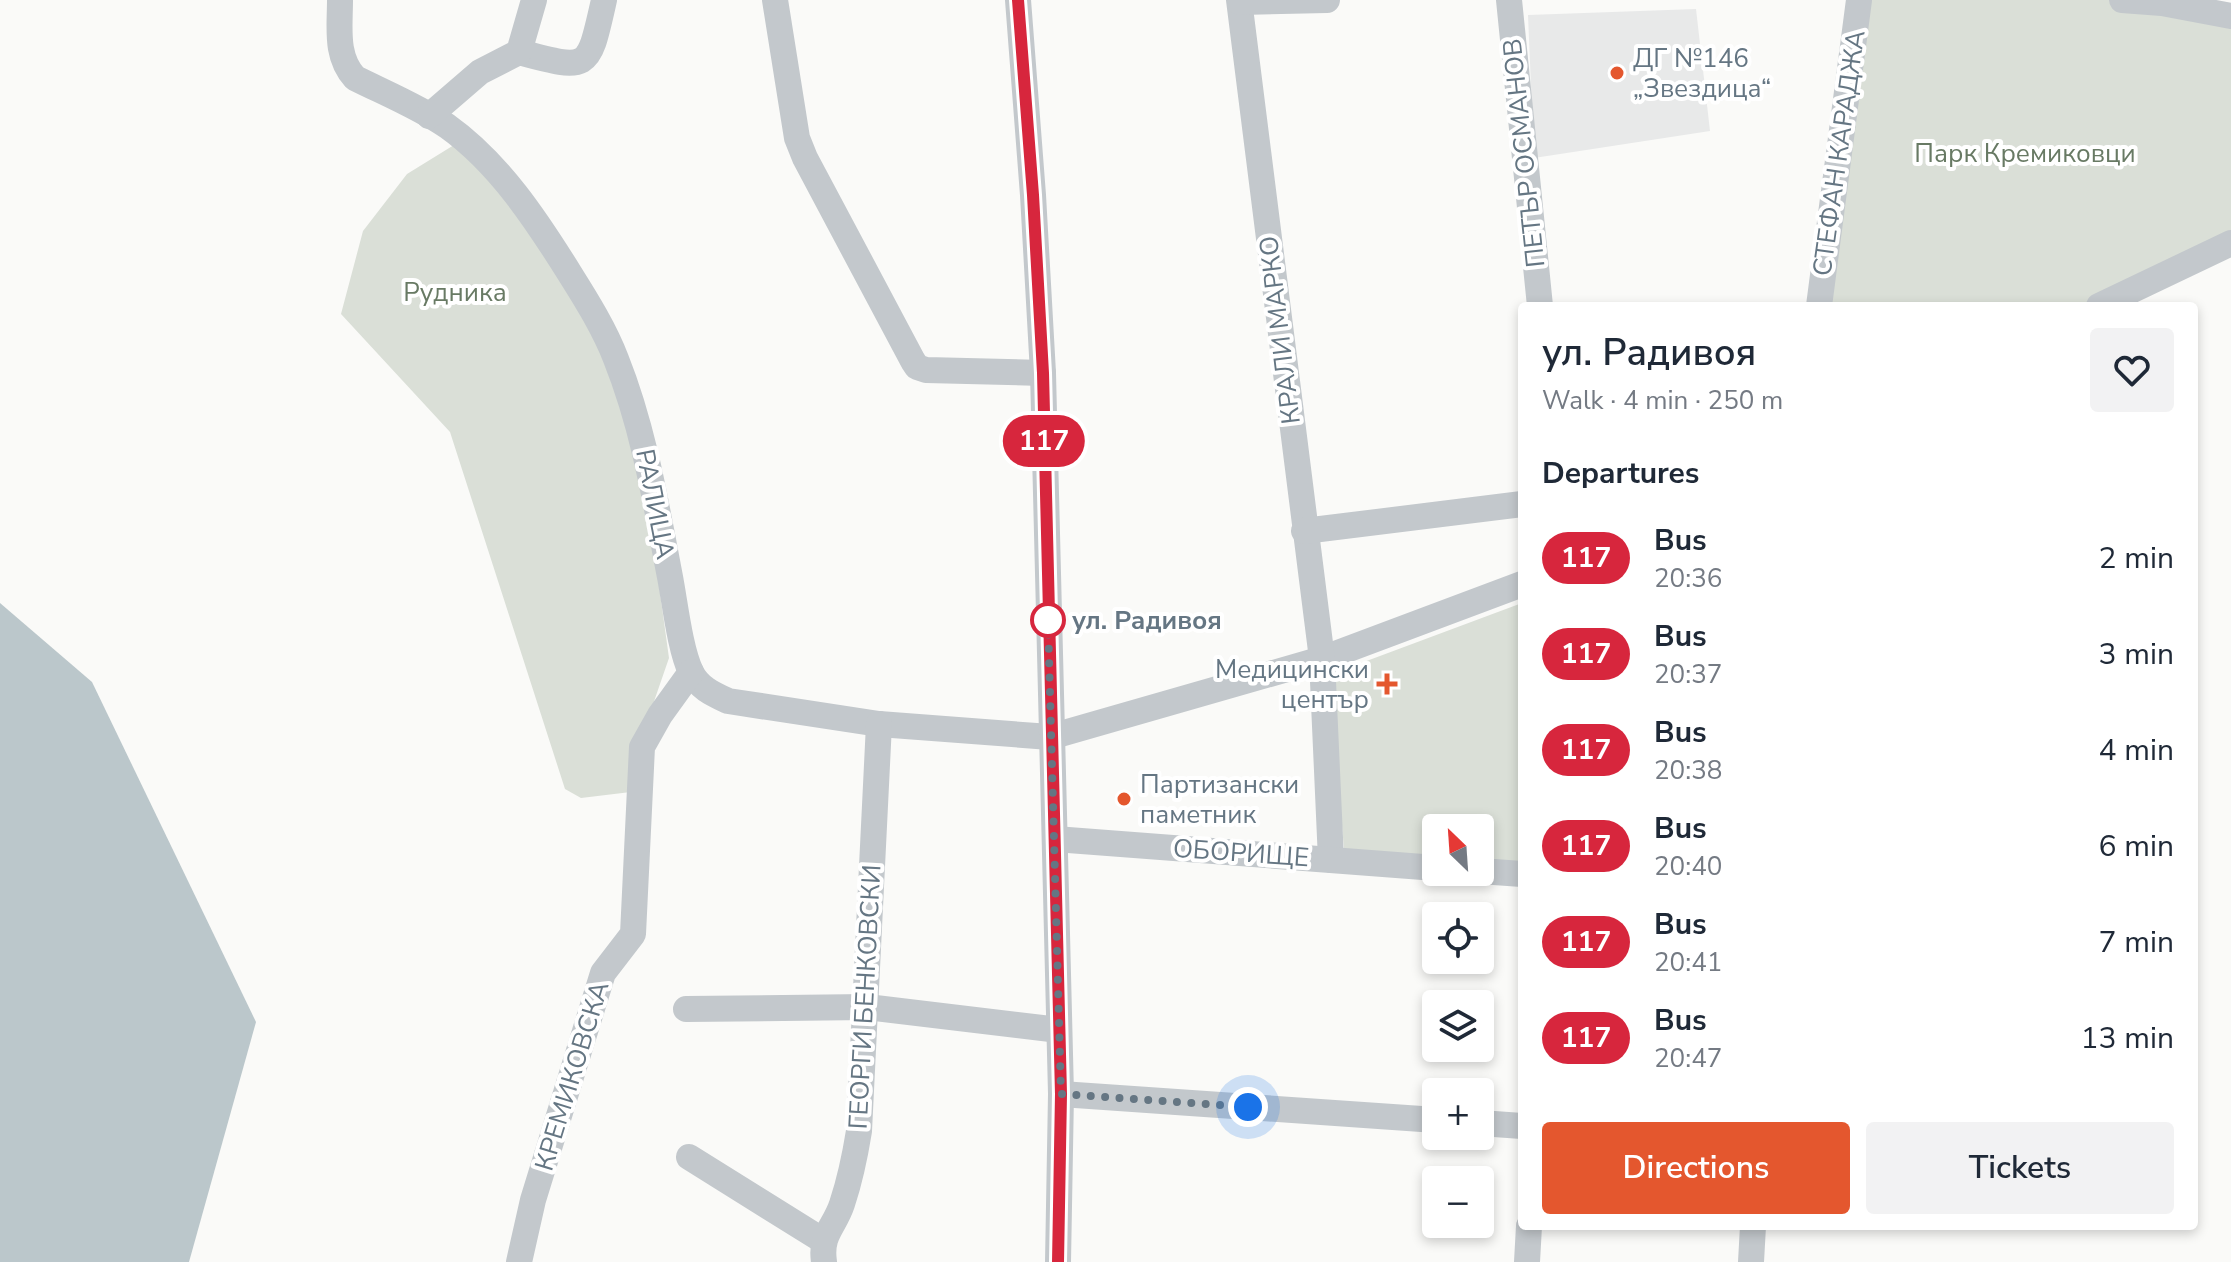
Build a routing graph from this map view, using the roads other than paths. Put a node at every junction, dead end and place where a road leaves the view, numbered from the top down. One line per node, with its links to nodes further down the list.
1 (340, 0): 13 (street, РАЛИЦА)
2 (534, 0): 12 (street)
3 (604, 0): 12 (street)
4 (775, 0): 18 (street)
5 (1018, 0): 18 (street)
6 (1327, 0): 10 (street)
7 (1509, 0): 15 (street, ПЕТЪР ОСМАНОВ)
8 (1859, 0): 16 (street, СТЕФАН КАРАДЖА)
9 (2122, 0): 11 (street)
10 (1240, 1): 20 (street, КРАЛИ МАРКО)
11 (2231, 16)
12 (519, 52): 13 (street)
13 (429, 116): 23 (street, РАЛИЦА)
14 (2231, 243): 17 (street)
15 (1540, 302)
16 (1820, 302)
17 (2107, 302)
18 (1043, 373): 25 (street)
19 (1518, 504): 20 (street)
20 (1304, 531): 22 (street, КРАЛИ МАРКО)
21 (1518, 586): 22 (street)
22 (1322, 659): 25 (street); 27 (street, ОБОРИЩЕ)
23 (691, 672): 24 (street); 42 (street, КРЕМИКОВСКА)
24 (879, 724): 25 (street); 31 (street, ГЕОРГИ БЕНКОВСКИ)
25 (1050, 737): 26 (street)
26 (1055, 839): 27 (street, ОБОРИЩЕ); 33 (street)
27 (1331, 860): 28 (street, ОБОРИЩЕ)
28 (1422, 867)
29 (1494, 872): 30 (street)
30 (1518, 874)
31 (867, 1007): 32 (street); 33 (street); 41 (street, ГЕОРГИ БЕНКОВСКИ)
32 (686, 1009)
33 (1059, 1030): 34 (street)
34 (1061, 1094): 35 (street); 43 (street)
35 (1422, 1119)
36 (1494, 1124): 37 (street)
37 (1518, 1126)
38 (689, 1157): 41 (street)
39 (1529, 1230): 44 (street)
40 (1753, 1230): 45 (street)
41 (823, 1251)
42 (519, 1262)
43 (1058, 1262)
44 (1527, 1262)
45 (1751, 1262)

